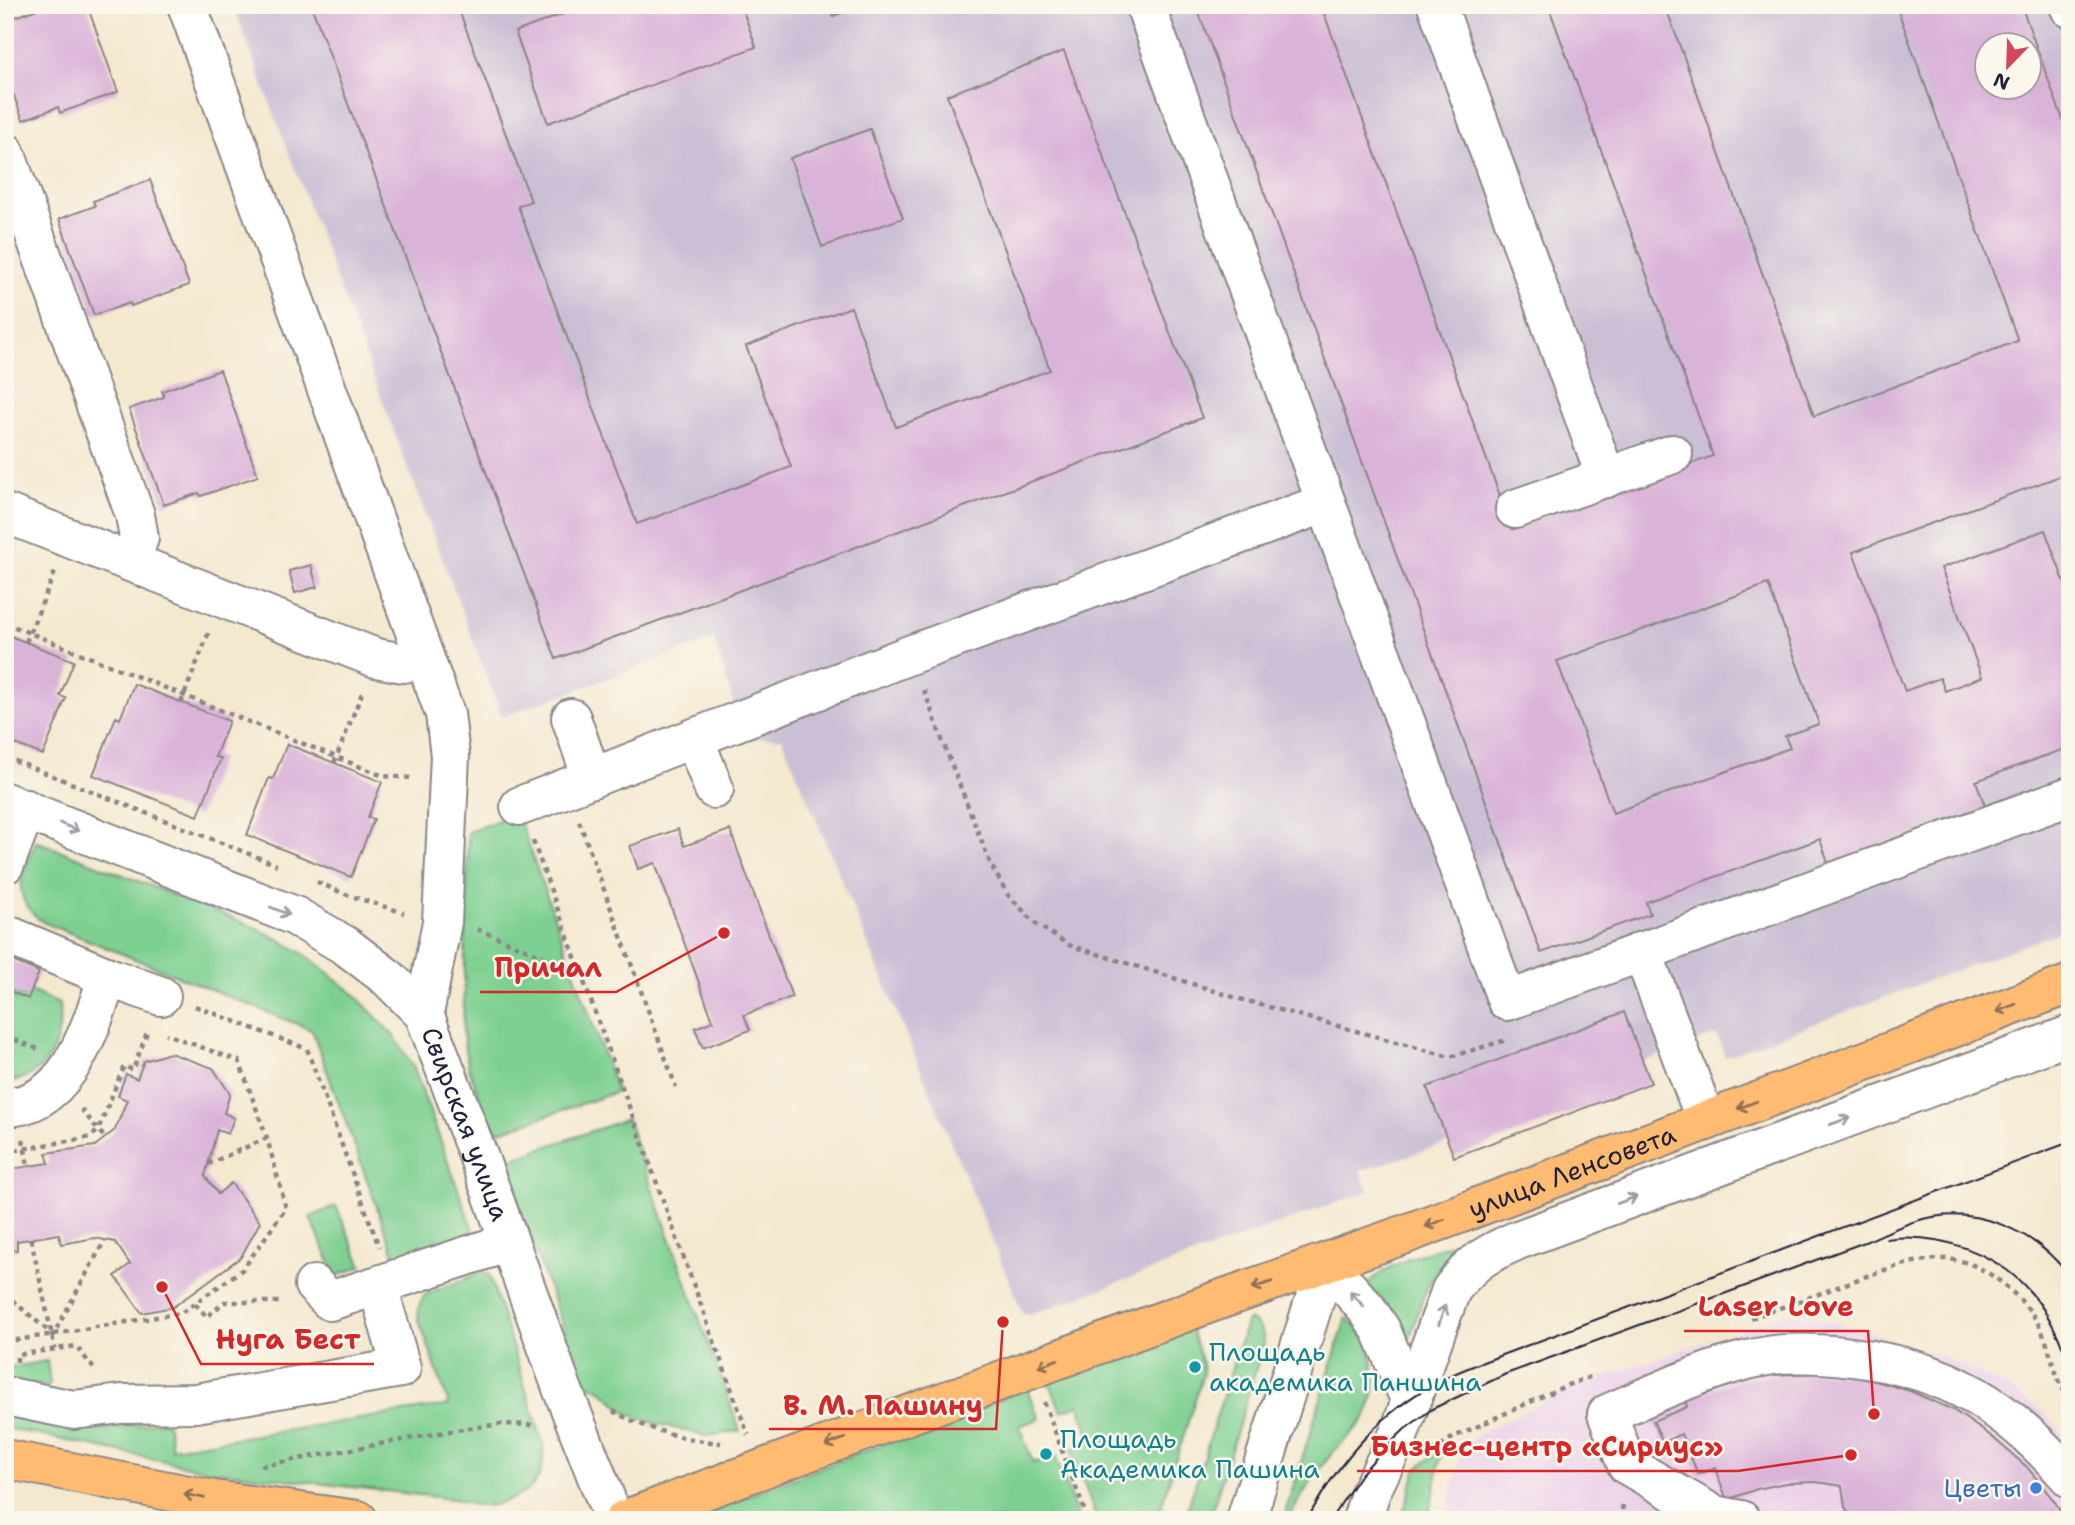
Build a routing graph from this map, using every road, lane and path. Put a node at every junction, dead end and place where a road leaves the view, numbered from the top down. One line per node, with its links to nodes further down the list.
1 (187, 5): 17 (street)
2 (1144, 5): 7 (street)
3 (1437, 5): 6 (street)
4 (5, 152): 11 (street)
5 (1673, 454): 6 (street)
6 (1606, 478): 8 (street)
7 (1326, 503): 16 (street); 38 (street)
8 (1515, 509)
9 (5, 513): 10 (street)
10 (69, 537): 11 (street); 14 (path)
11 (130, 562): 12 (street)
12 (223, 598): 17 (street); 18 (path)
13 (5, 623): 14 (path)
14 (30, 633): 15 (path); 18 (path)
15 (26, 642)
16 (912, 654): 21 (street); 38 (path)
17 (424, 658): 32 (street)
18 (184, 695): 19 (path); 23 (path)
19 (181, 703)
20 (571, 718): 24 (street)
21 (694, 738): 24 (street); 25 (street)
22 (5, 757): 30 (path)
23 (383, 776)
24 (580, 783): 28 (street); 43 (path)
25 (714, 789)
26 (2070, 796): 34 (street)
27 (16, 806): 29 (street); 40 (street, Свирская улица, one-way to 40)
28 (520, 806): 35 (path)
29 (5, 864)
30 (283, 868)
31 (308, 878): 32 (path)
32 (442, 922): 35 (path); 40 (street)
33 (5, 934): 36 (street)
34 (1642, 951): 38 (street); 45 (street)
35 (580, 971): 69 (path)
36 (108, 977): 39 (street); 44 (street)
37 (2070, 984): 45 (main road, улица Ленсовета, one-way to 45)
38 (1507, 1001)
39 (155, 1012): 46 (path); 53 (path)
40 (424, 1014): 51 (street, Свирская улица)
41 (2070, 1035): 66 (street, улица Ленсовета, one-way to 41)
42 (144, 1043): 47 (path)
43 (676, 1087)
44 (5, 1107)
45 (1706, 1121): 52 (main road, улица Ленсовета, one-way to 52)
46 (267, 1138): 48 (path); 57 (path)
47 (5, 1152)
48 (208, 1164)
49 (31, 1239): 59 (path)
50 (105, 1240): 59 (path)
51 (509, 1241): 53 (street); 75 (street, Свирская улица)
52 (1326, 1263): 66 (street, one-way to 52); 76 (main road, one-way to 76); 78 (street)
53 (385, 1283): 55 (street); 64 (street)
54 (200, 1287): 57 (path)
55 (322, 1293): 58 (path)
56 (5, 1294): 59 (path)
57 (206, 1295): 58 (path)
58 (195, 1304): 59 (path)
59 (52, 1335): 60 (path); 62 (path)
60 (5, 1342)
61 (76, 1346): 62 (path)
62 (55, 1349): 63 (path)
63 (35, 1352)
64 (5, 1396)
65 (1042, 1396): 77 (path)
66 (1411, 1402): 79 (street, улица Ленсовета)
67 (610, 1410): 70 (path)
68 (547, 1425): 72 (path)
69 (750, 1440)
70 (725, 1444)
71 (5, 1459): 74 (main road, one-way to 71)
72 (258, 1467)
73 (2070, 1478): 80 (street)
74 (358, 1520)
75 (614, 1520)
76 (624, 1520)
77 (1088, 1520)
78 (1245, 1520)
79 (1362, 1520)
80 (1741, 1520)

